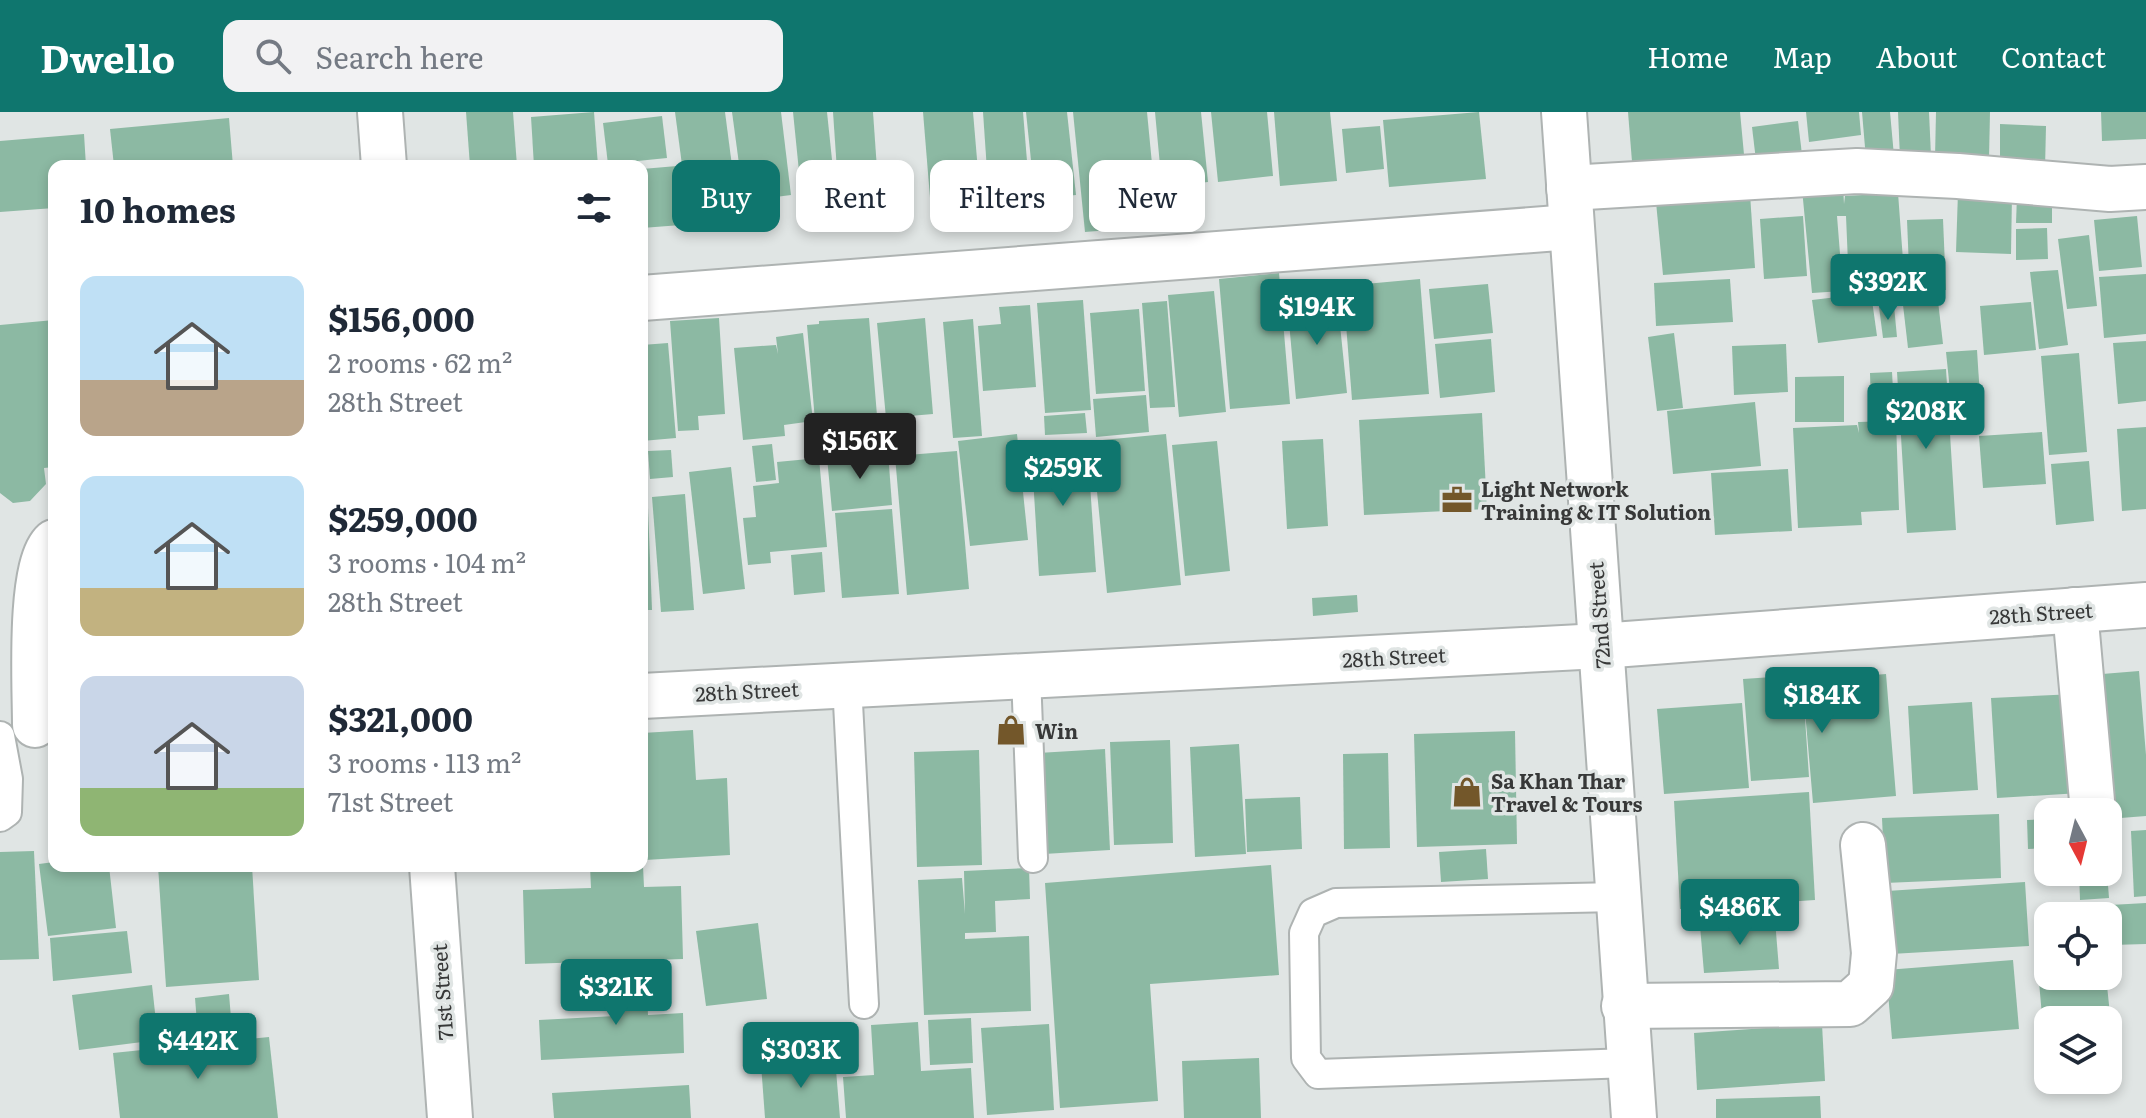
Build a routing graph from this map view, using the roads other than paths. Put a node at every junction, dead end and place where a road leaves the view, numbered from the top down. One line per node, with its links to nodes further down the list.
1 (380, 112): 3 (street)
2 (1564, 112): 5 (street, 72nd Street)
3 (384, 160)
4 (2146, 187): 5 (street)
5 (1570, 207): 6 (street); 10 (street, 72nd Street)
6 (648, 297)
7 (48, 547): 14 (street)
8 (2146, 605): 9 (street, 28th Street)
9 (2075, 610): 10 (street, 28th Street); 15 (street)
10 (1600, 646): 11 (street, 28th Street); 20 (street, 72nd Street)
11 (1026, 675): 12 (street, 28th Street); 18 (lane)
12 (847, 684): 13 (street, 28th Street); 21 (lane)
13 (648, 696)
14 (22, 728): 16 (lane)
15 (2092, 798)
16 (0, 817)
17 (1863, 845): 22 (street)
18 (1033, 858)
19 (432, 872): 24 (street, 71st Street)
20 (1618, 897): 22 (street, 72nd Street); 23 (lane)
21 (864, 1004)
22 (1624, 1006): 23 (street, 72nd Street)
23 (1629, 1063): 25 (street, 72nd Street)
24 (450, 1118)
25 (1634, 1118)

